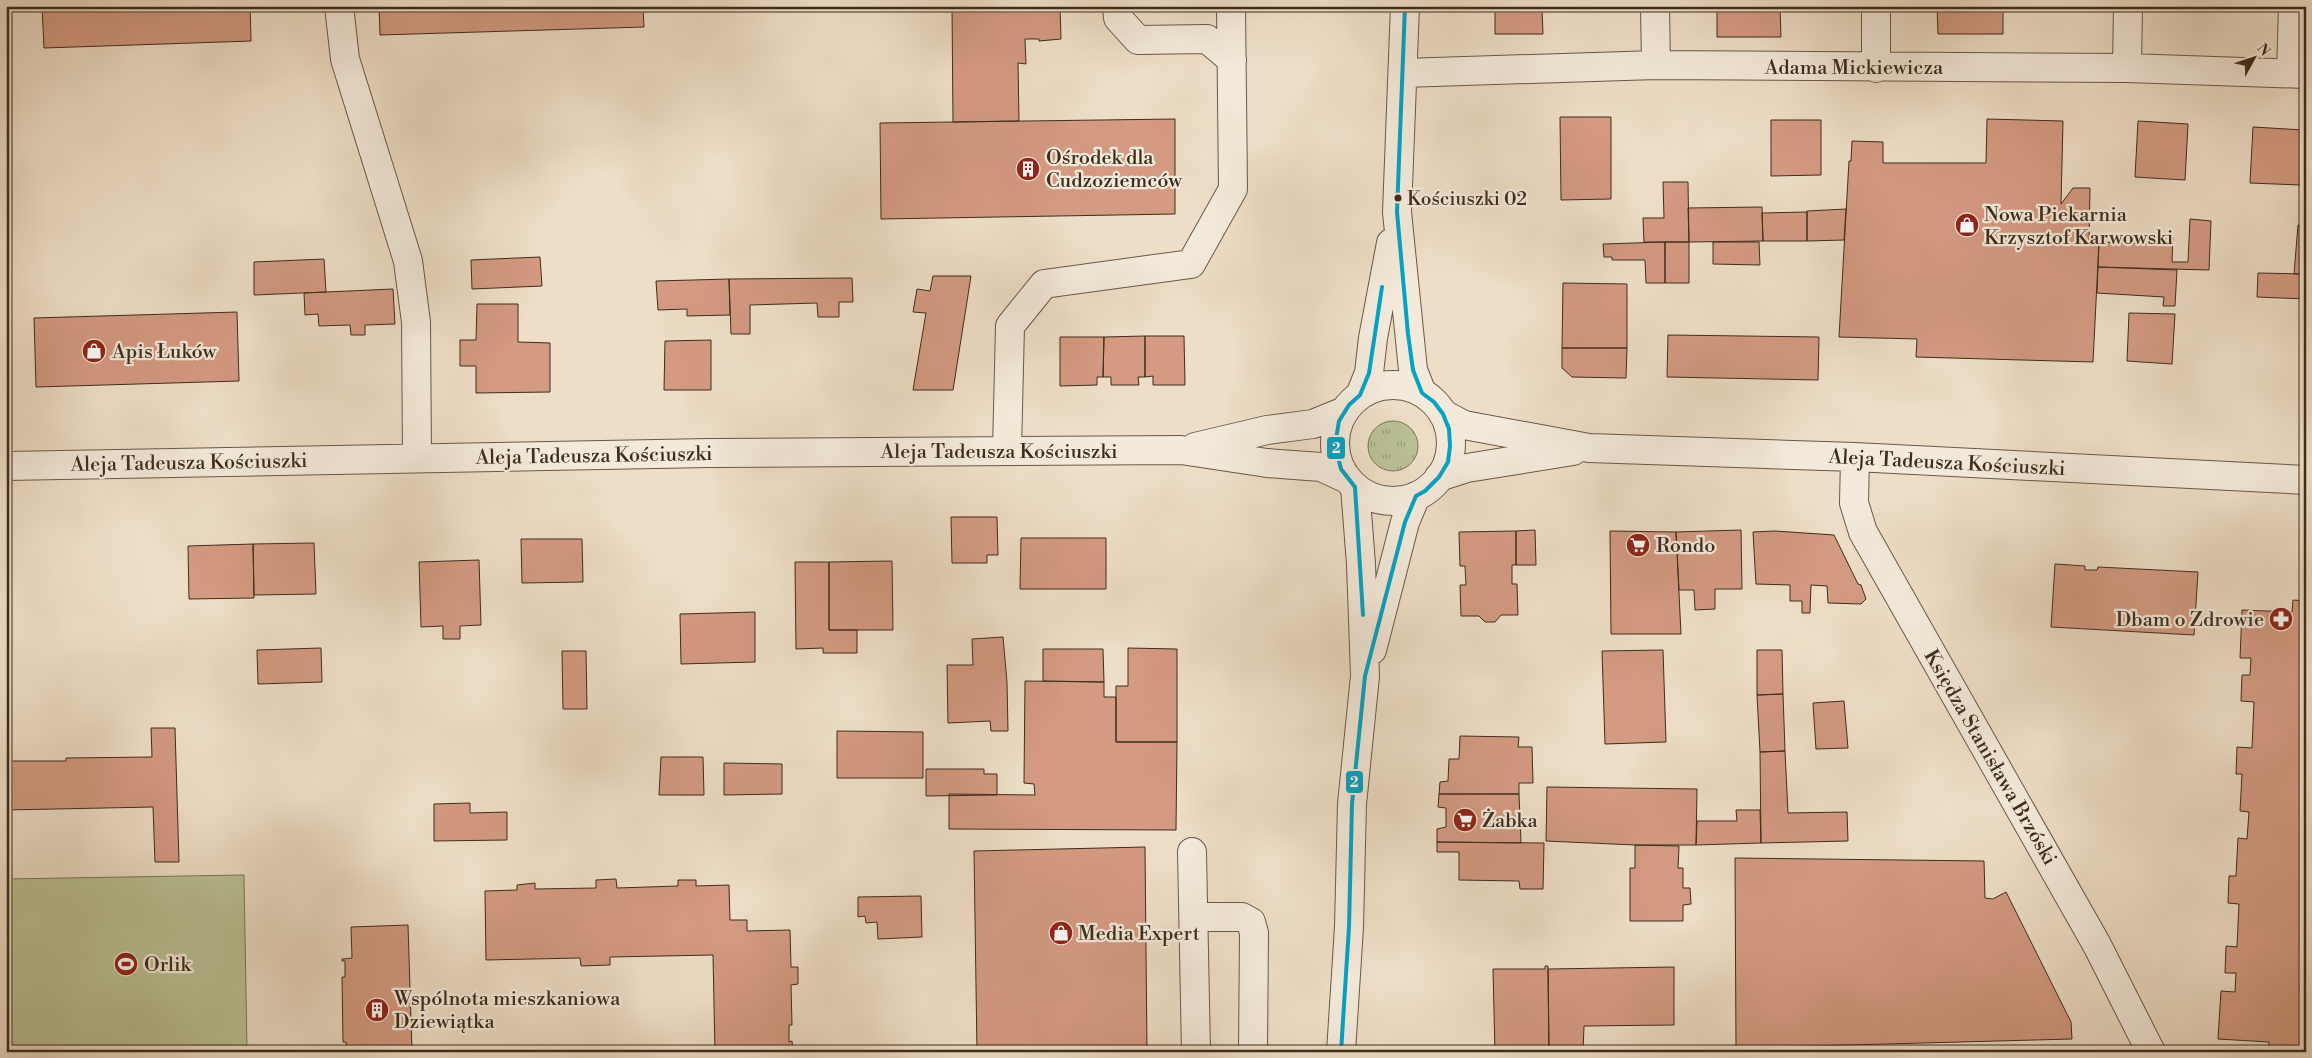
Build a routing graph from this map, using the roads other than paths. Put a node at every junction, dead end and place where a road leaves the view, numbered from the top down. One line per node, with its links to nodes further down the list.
1 (339, 6): 24 (street)
2 (1117, 6): 9 (street)
3 (1405, 6): 14 (street)
4 (1655, 6): 11 (street)
5 (1876, 6): 12 (street)
6 (2128, 6): 13 (street)
7 (2293, 6): 15 (street)
8 (1231, 13): 9 (street); 10 (street)
9 (1207, 39): 10 (street)
10 (1232, 60): 21 (street)
11 (1656, 65): 12 (street, Adama Mickiewicza); 14 (street, Adama Mickiewicza)
12 (1876, 68): 13 (street, Adama Mickiewicza)
13 (2127, 68): 15 (street, Adama Mickiewicza)
14 (1403, 73): 16 (street)
15 (2298, 74)
16 (1397, 212): 17 (street); 18 (street)
17 (1422, 393): 18 (street); 19 (street)
18 (1353, 403): 22 (street, Aleja Tadeusza Kościuszki); 28 (street)
19 (1443, 414): 20 (street, Aleja Tadeusza Kościuszki); 26 (street)
20 (1589, 448): 23 (street, Aleja Tadeusza Kościuszki); 26 (street, Aleja Tadeusza Kościuszki)
21 (1007, 450): 22 (street, Aleja Tadeusza Kościuszki); 24 (street, Aleja Tadeusza Kościuszki)
22 (1181, 450): 28 (street, Aleja Tadeusza Kościuszki)
23 (1855, 457): 27 (street, Aleja Tadeusza Kościuszki); 36 (street, Księdza Stanisława Brzóski)
24 (417, 458): 25 (street, Aleja Tadeusza Kościuszki)
25 (6, 466)
26 (1439, 477): 29 (street)
27 (2306, 480)
28 (1351, 483): 29 (street); 30 (street)
29 (1416, 496): 30 (street)
30 (1365, 676): 35 (street)
31 (1192, 852): 32 (street)
32 (1195, 917): 33 (street); 34 (street)
33 (1196, 1052)
34 (1253, 1052)
35 (1341, 1052)
36 (2151, 1052)

